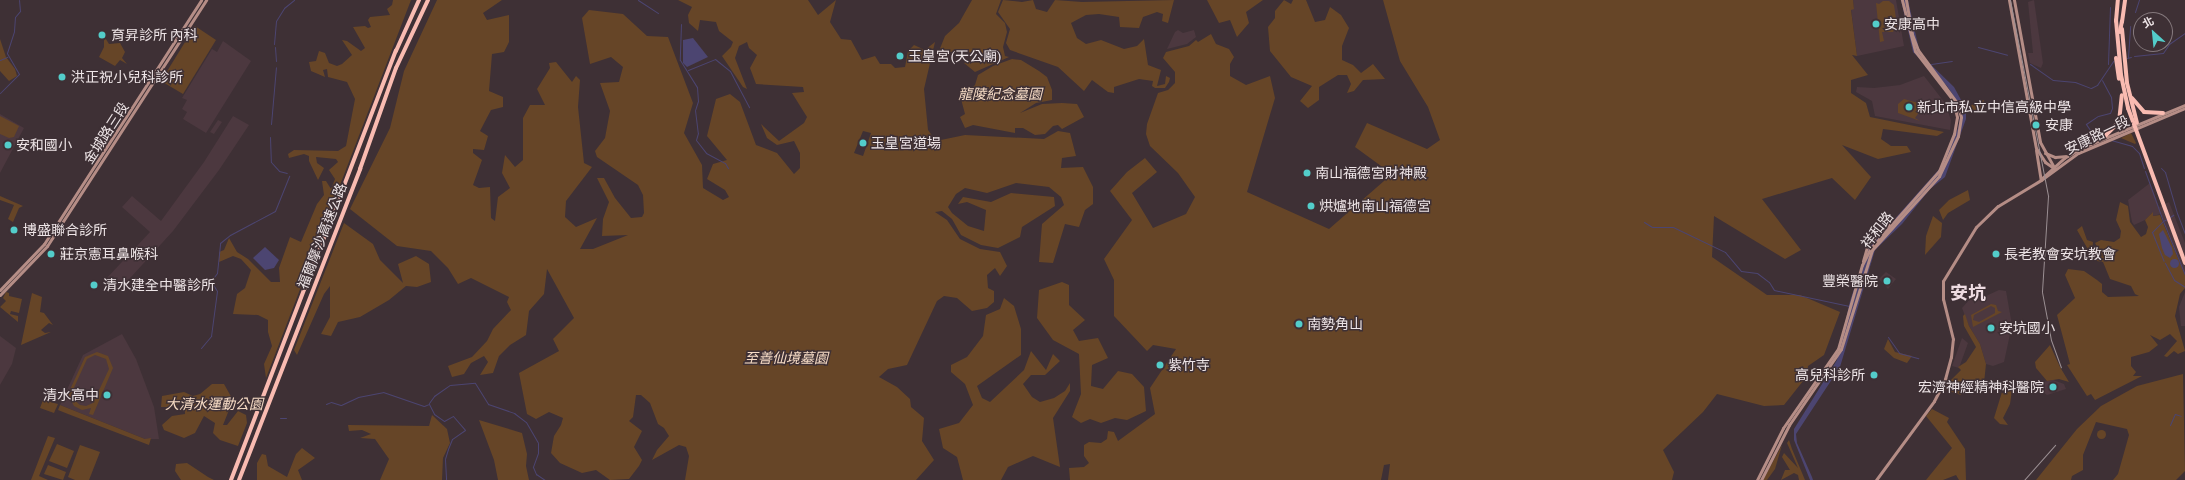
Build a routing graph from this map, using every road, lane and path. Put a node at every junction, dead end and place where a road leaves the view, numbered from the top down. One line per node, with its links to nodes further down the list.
1 (201, 0): 28 (main road, 金城路三段)
2 (206, 0): 28 (main road, 金城路三段)
3 (419, 0): 34 (highway, 福爾摩沙高速公路)
4 (428, 0): 35 (highway, 福爾摩沙高速公路)
5 (1902, 0): 32 (main road, 祥和路)
6 (1906, 0): 32 (main road, 祥和路)
7 (2009, 0): 22 (main road)
8 (2014, 0): 23 (main road)
9 (2118, 0): 11 (highway)
10 (2125, 0): 12 (highway)
11 (2116, 20): 14 (highway); 15 (highway)
12 (2122, 21): 13 (highway); 15 (highway)
13 (2127, 83): 18 (highway); 19 (highway)
14 (2122, 95): 20 (highway); 21 (highway)
15 (2127, 102): 27 (highway); 29 (highway)
16 (2185, 105): 18 (main road, 安康路一段)
17 (2185, 108): 19 (main road, 安康路一段)
18 (2163, 113): 19 (main road, 安康路一段)
19 (2138, 125): 20 (main road, 安康路一段)
20 (2131, 127): 21 (main road, 安康路一段); 25 (main road, 安康路一段)
21 (2104, 137): 24 (main road, 安康路一段)
22 (2036, 148): 25 (main road); 26 (main road)
23 (2043, 151): 24 (main road); 25 (main road)
24 (2070, 154): 25 (main road, 安康路一段)
25 (2054, 168): 26 (main road, 安康路一段)
26 (2041, 180): 38 (main road, 安康路一段)
27 (2185, 254)
28 (36, 257): 30 (main road); 31 (main road)
29 (2185, 263)
30 (0, 290)
31 (0, 295)
32 (1853, 305): 33 (main road, 祥和路)
33 (1844, 338): 36 (main road, 祥和路); 37 (main road, 祥和路)
34 (231, 480)
35 (238, 480)
36 (1757, 480)
37 (1761, 480)
38 (1876, 480)

